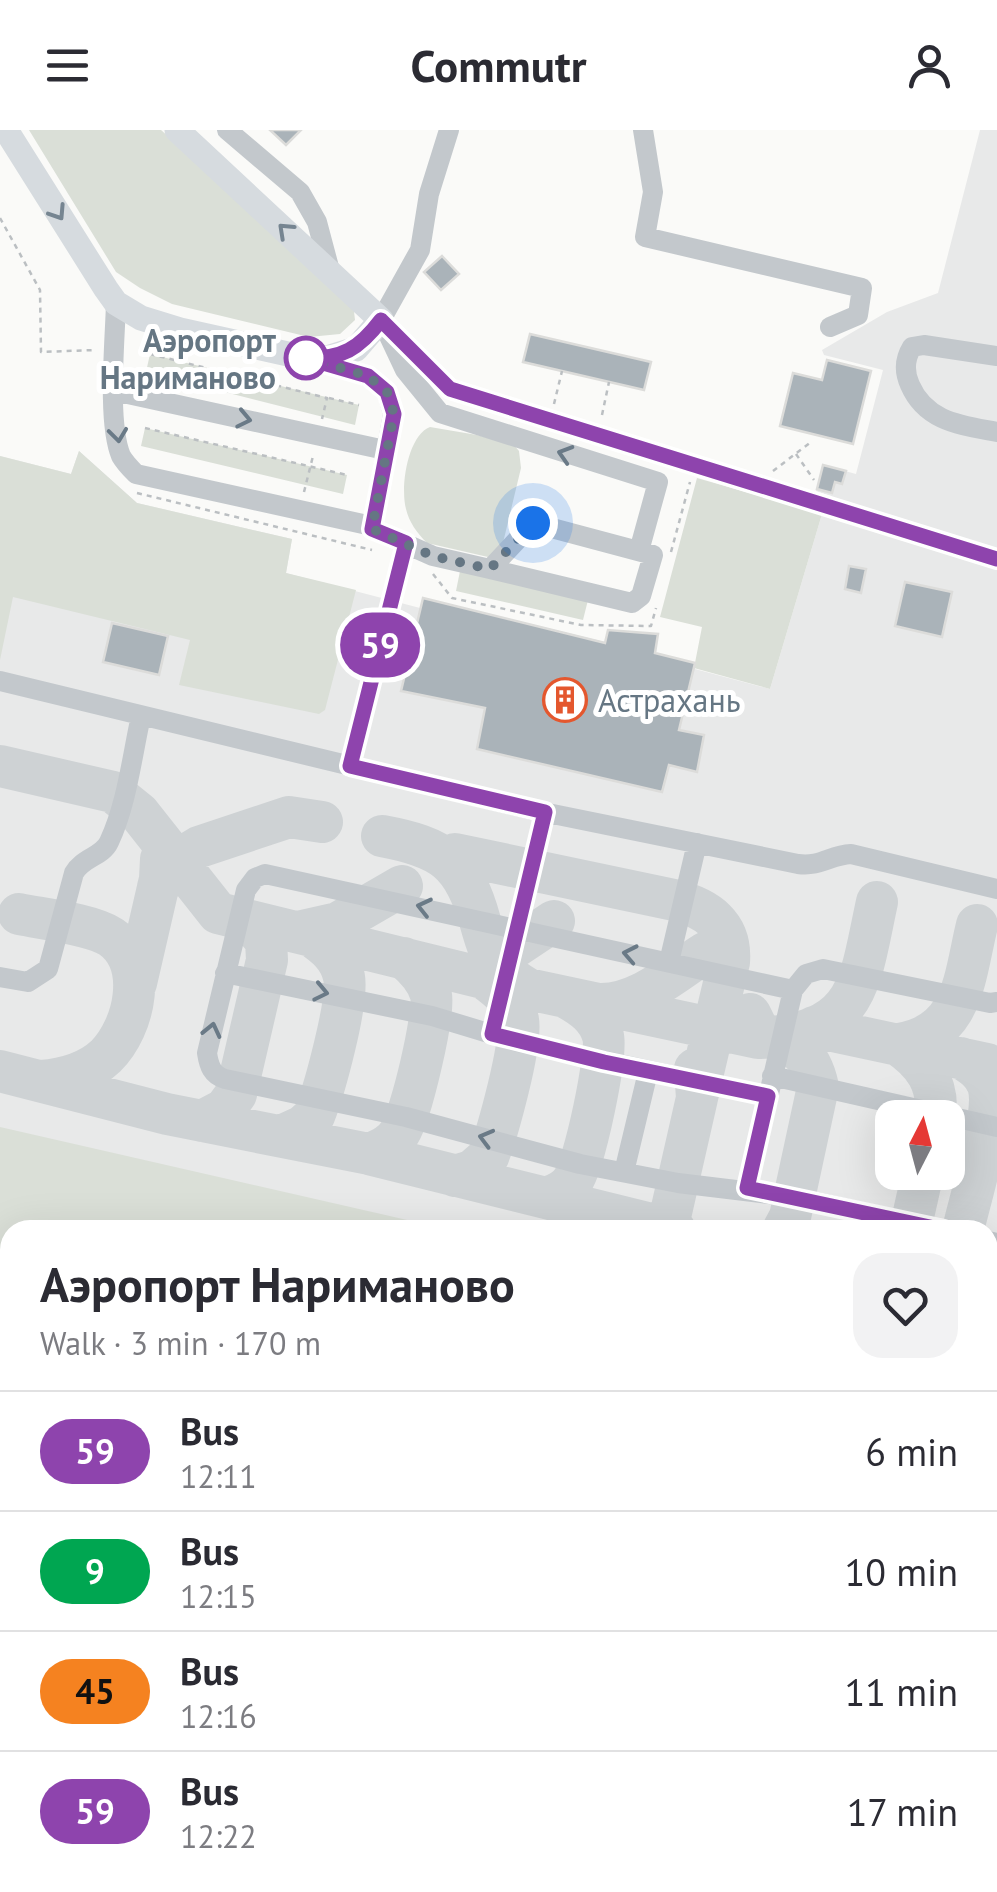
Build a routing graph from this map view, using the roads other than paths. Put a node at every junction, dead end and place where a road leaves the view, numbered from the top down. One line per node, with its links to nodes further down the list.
1 (6, 130): 7 (main road, one-way to 7)
2 (176, 130): 6 (main road, one-way to 2)
3 (227, 130): 6 (street)
4 (450, 130): 8 (street)
5 (643, 130): 9 (street)
6 (330, 271): 8 (main road)
7 (116, 302): 11 (main road); 12 (street)
8 (381, 320): 11 (main road); 17 (street, one-way to 8); 18 (street)
9 (830, 327)
10 (997, 356): 13 (street)
11 (306, 358): 14 (street)
12 (114, 391): 14 (street, one-way to 14); 15 (street, one-way to 15)
13 (997, 432)
14 (385, 450): 15 (street)
15 (372, 526): 16 (street)
16 (404, 550): 19 (street); 22 (street)
17 (639, 551): 19 (street); 19 (street)
18 (997, 559)
19 (490, 569)
20 (0, 681): 21 (street)
21 (141, 716): 22 (street); 29 (street)
22 (350, 766): 23 (street)
23 (545, 812): 24 (street); 26 (street)
24 (697, 844): 25 (street); 27 (street)
25 (997, 889)
26 (519, 931): 27 (street, one-way to 26); 28 (street, one-way to 28); 32 (street)
27 (669, 962): 30 (street)
28 (225, 973): 32 (street, one-way to 32); 36 (street, one-way to 28)
29 (0, 977)
30 (793, 990): 31 (street); 34 (street)
31 (997, 1002)
32 (492, 1034): 33 (street)
33 (648, 1072): 34 (street); 36 (street)
34 (770, 1086): 35 (street); 37 (street)
35 (997, 1128)
36 (624, 1172): 37 (street)
37 (747, 1188): 38 (street)
38 (897, 1220)

